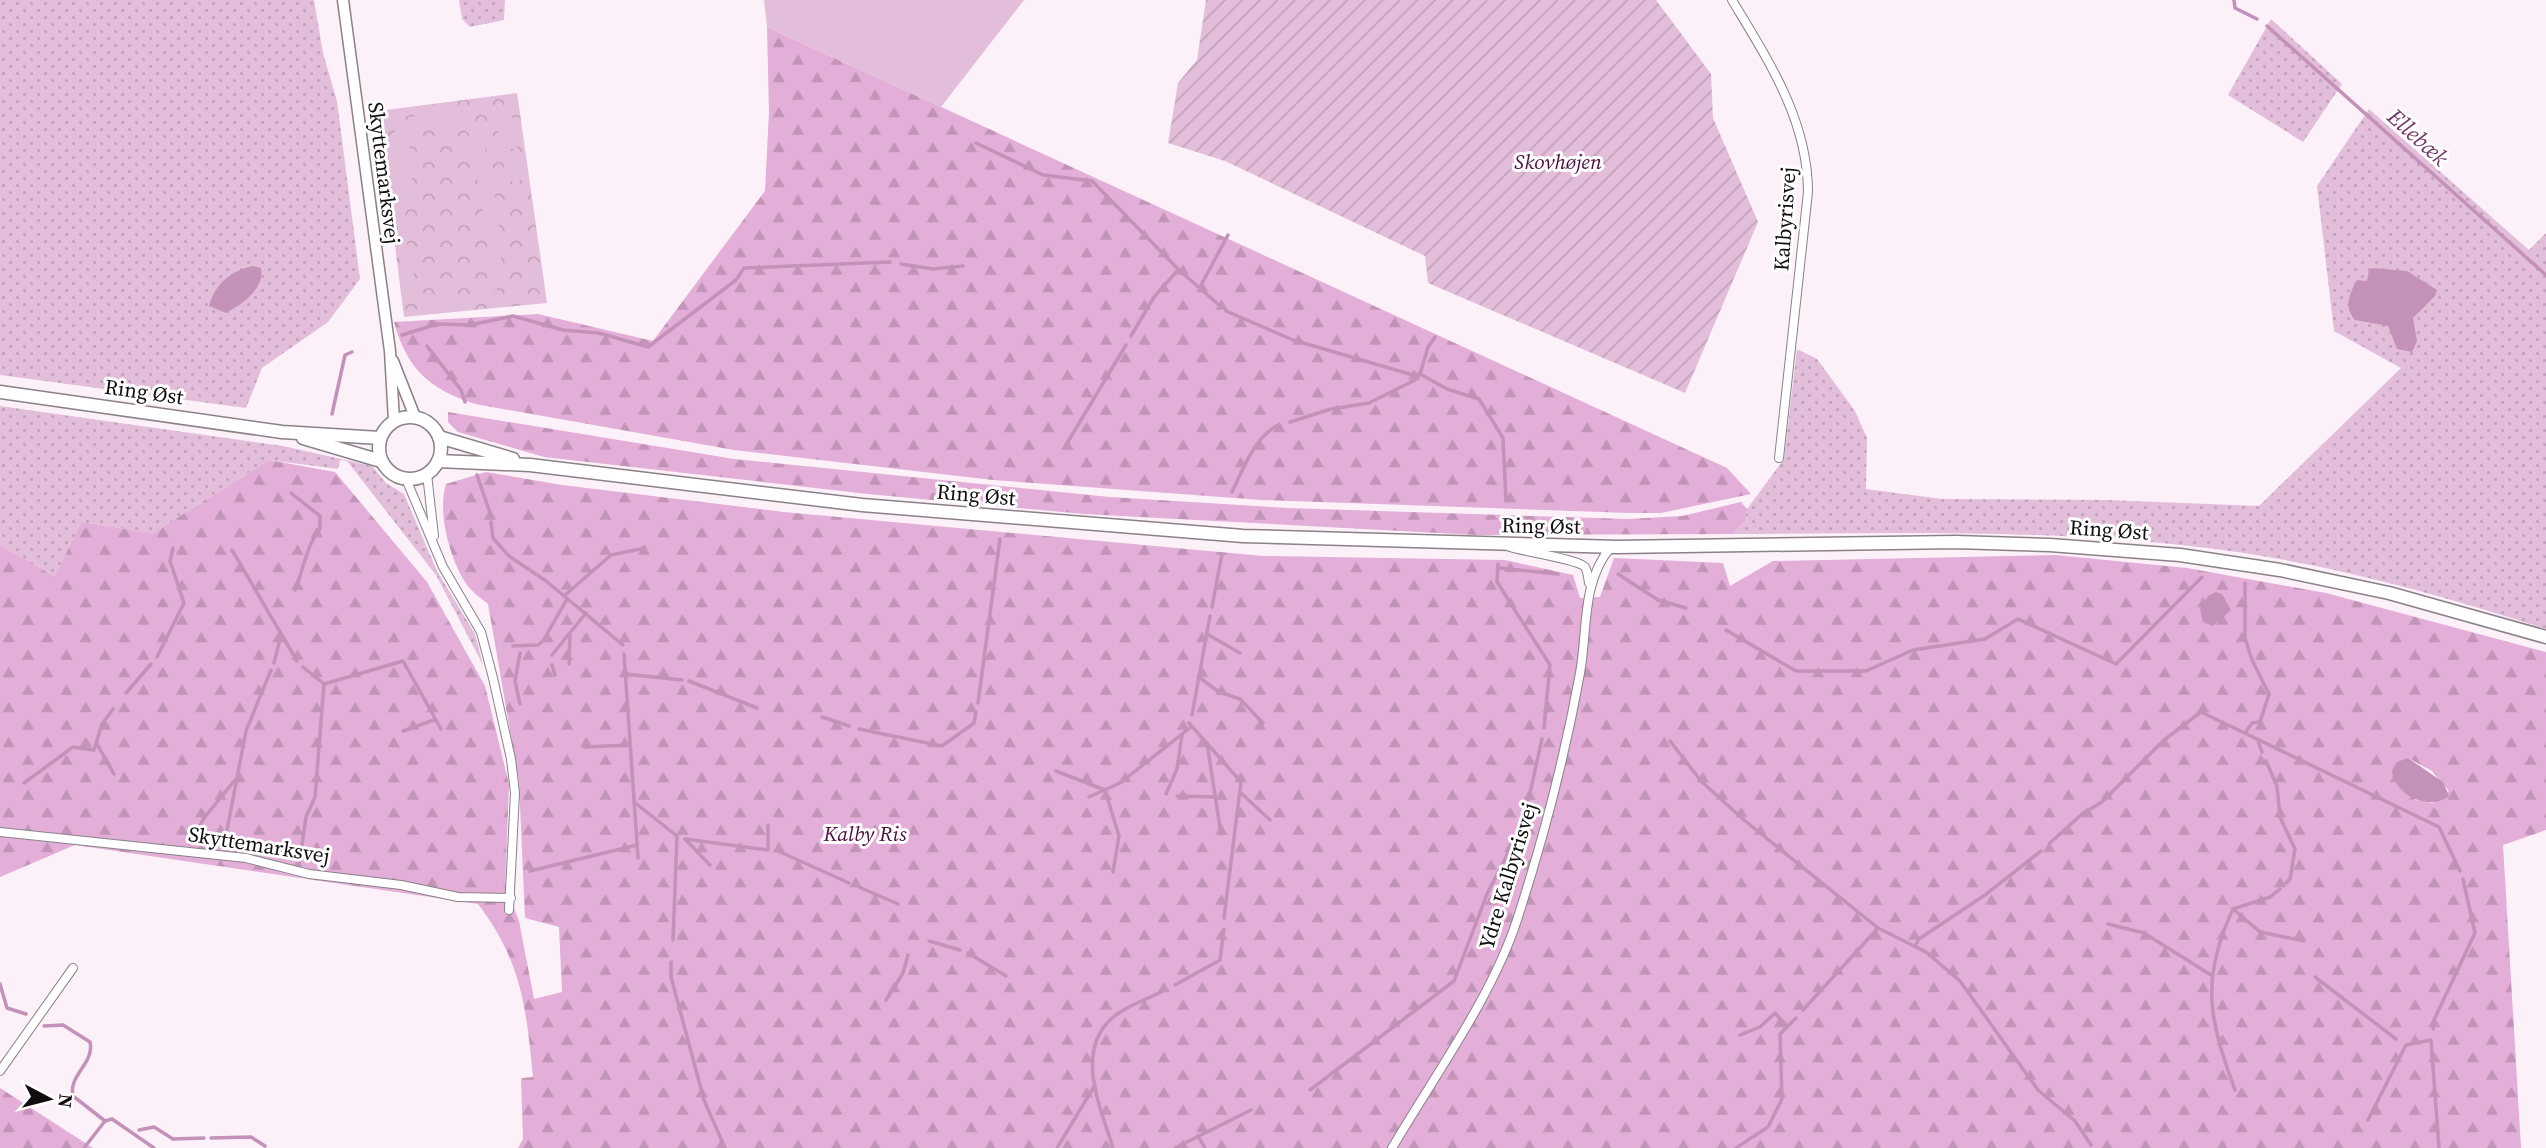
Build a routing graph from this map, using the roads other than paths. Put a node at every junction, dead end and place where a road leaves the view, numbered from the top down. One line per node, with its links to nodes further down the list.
1 (343, 0): 3 (street, Skyttemarksvej)
2 (1732, 0): 10 (street, Kalbyrisvej)
3 (390, 351): 5 (street, Skyttemarksvej); 6 (street, Skyttemarksvej)
4 (0, 391): 7 (main road, Ring Øst)
5 (415, 417): 6 (main road); 8 (main road)
6 (394, 421): 9 (main road)
7 (282, 432): 9 (main road, Ring Øst); 11 (main road, Ring Øst)
8 (439, 437): 12 (main road); 13 (main road, Ring Øst)
9 (380, 438): 11 (main road)
10 (1779, 458)
11 (381, 461): 15 (main road)
12 (438, 461): 13 (main road, Ring Øst); 14 (main road)
13 (530, 465): 16 (main road, Ring Øst)
14 (427, 474): 15 (main road); 17 (street)
15 (406, 479): 17 (street)
16 (1503, 545): 18 (main road, Ring Øst); 19 (street)
17 (435, 546): 22 (street)
18 (1611, 547): 19 (street, Ydre Kalbyrisvej); 20 (main road, Ring Øst)
19 (1590, 590): 26 (street, Ydre Kalbyrisvej)
20 (2546, 637)
21 (0, 832): 22 (street, Skyttemarksvej)
22 (511, 898): 23 (street)
23 (509, 910)
24 (72, 968): 25 (street)
25 (0, 1071)
26 (1392, 1148)

